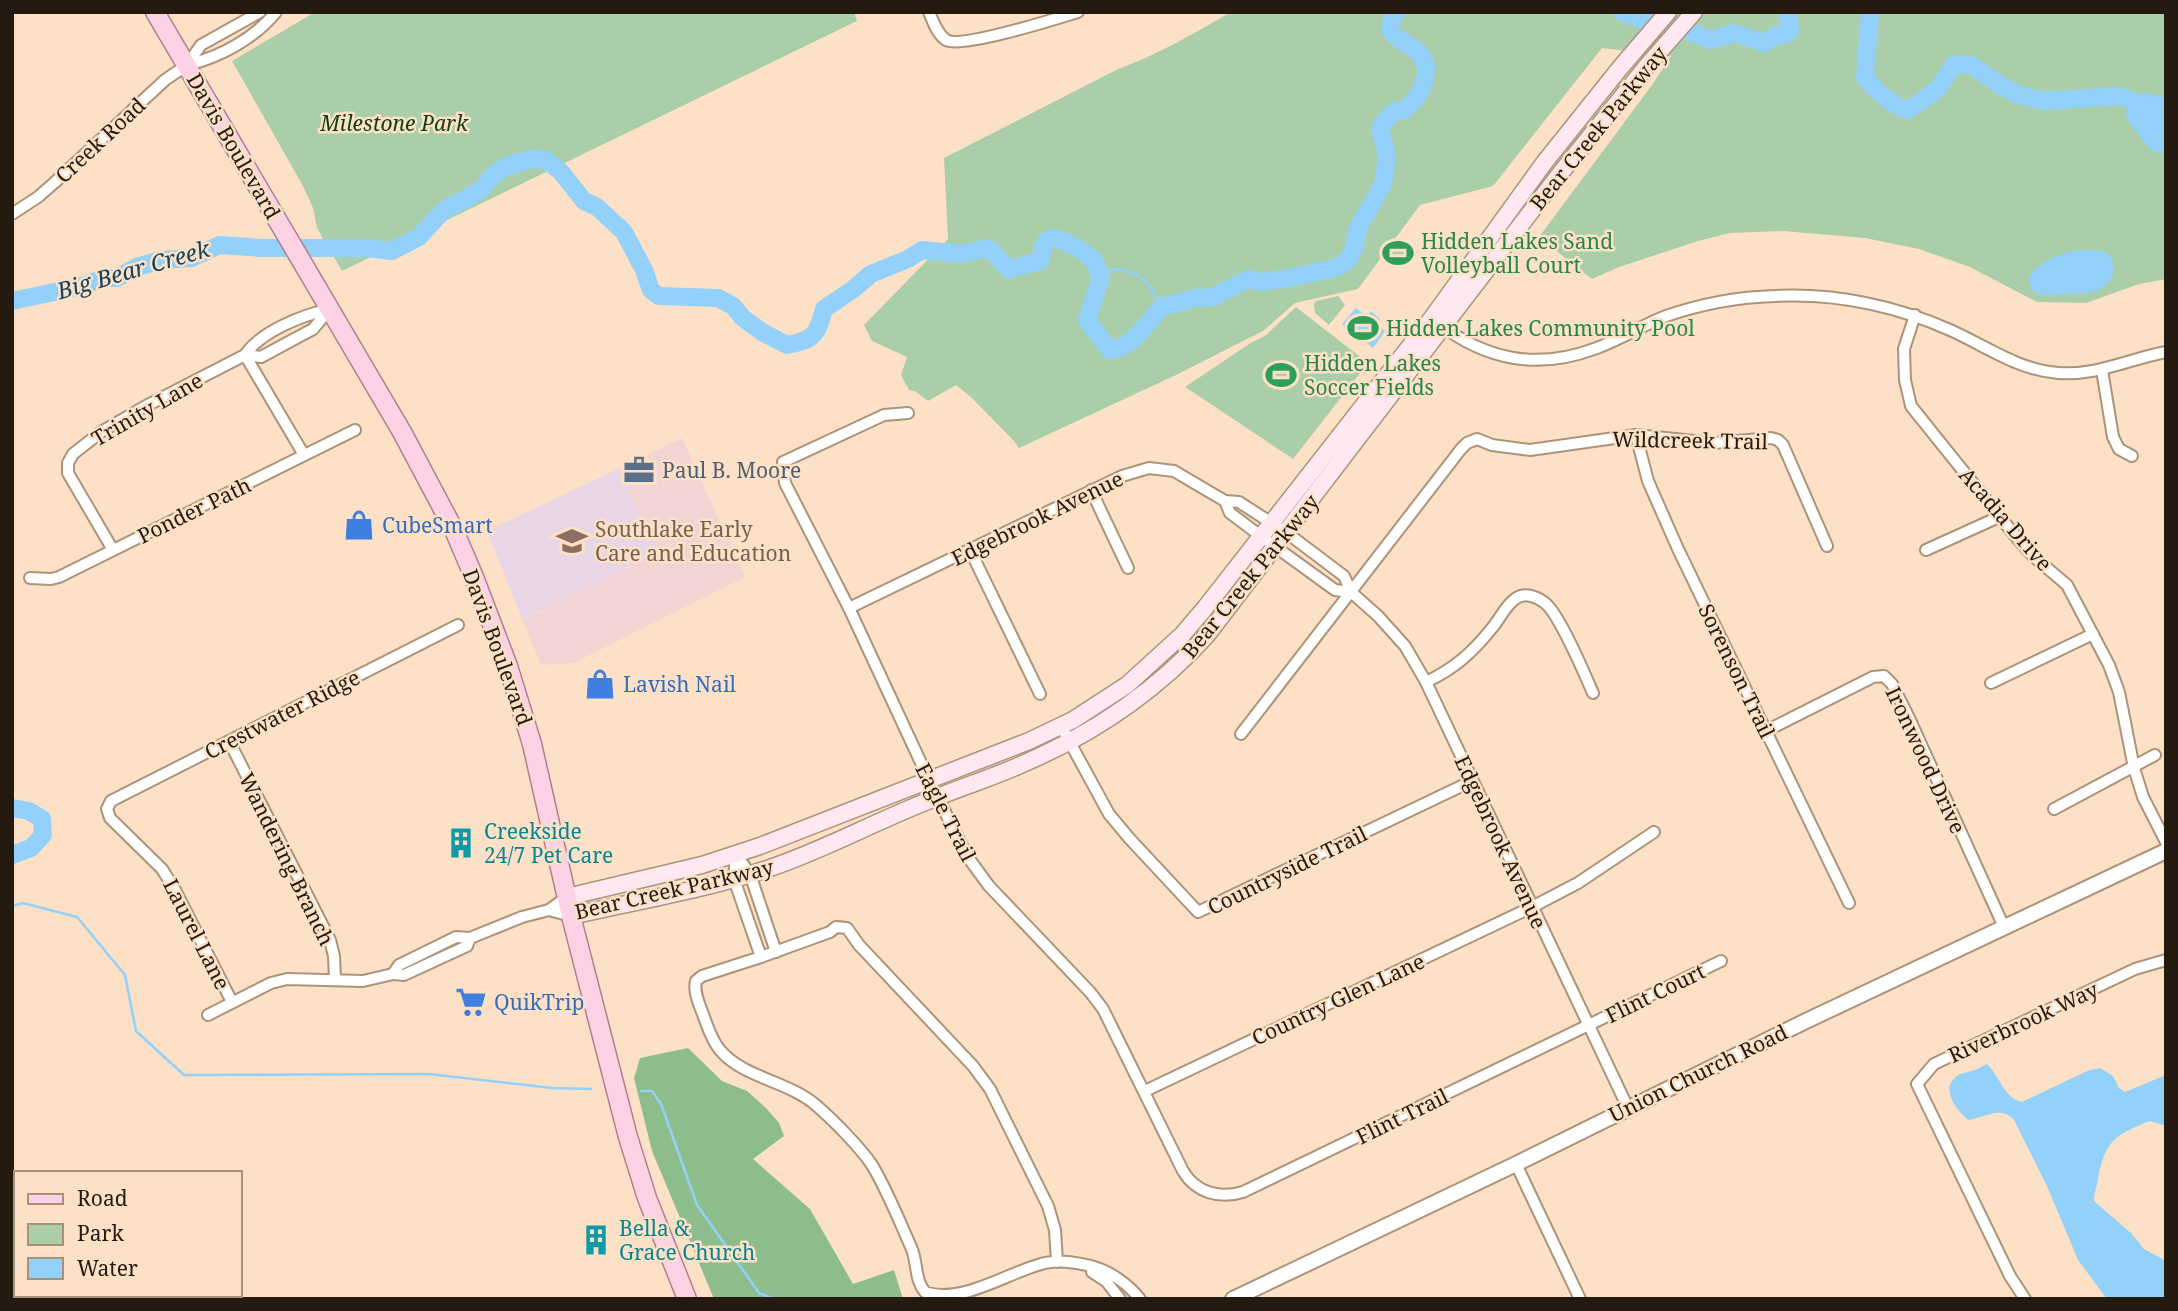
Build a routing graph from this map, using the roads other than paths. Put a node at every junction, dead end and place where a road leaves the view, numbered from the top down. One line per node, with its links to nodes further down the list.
1 (155, 12): 8 (main road, Davis Boulevard)
2 (260, 12): 8 (street)
3 (276, 12): 8 (street)
4 (929, 12): 5 (street)
5 (1078, 12)
6 (1668, 12): 12 (main road, Bear Creek Parkway)
7 (1694, 12): 12 (main road, Bear Creek Parkway)
8 (187, 65): 9 (street, Creek Road); 10 (main road, Davis Boulevard)
9 (12, 214)
10 (330, 309): 13 (street, Trinity Lane); 14 (street, Trinity Lane); 61 (main road, Davis Boulevard)
11 (1915, 315): 12 (street); 17 (street); 25 (street, Acadia Drive)
12 (1437, 323): 26 (main road, Bear Creek Parkway); 27 (main road, Bear Creek Parkway)
13 (274, 332): 14 (street); 16 (street, Trinity Lane)
14 (282, 345): 16 (street, Trinity Lane)
15 (2166, 352): 17 (street)
16 (245, 355): 21 (street); 30 (street, Trinity Lane)
17 (2102, 370): 22 (street)
18 (908, 413): 36 (street, Eagle Trail)
19 (355, 430): 21 (street, Ponder Path)
20 (1636, 435): 28 (street, Wildcreek Trail); 35 (street, Wildcreek Trail); 44 (street, Sorenson Trail)
21 (304, 455): 30 (street, Ponder Path)
22 (2132, 456)
23 (1091, 491): 24 (street, Edgebrook Avenue); 31 (street, Edgebrook Avenue); 33 (street)
24 (1225, 501): 26 (street, Edgebrook Avenue); 26 (street, Edgebrook Avenue)
25 (2001, 516): 32 (street); 38 (street, Acadia Drive)
26 (1267, 531): 27 (street, Edgebrook Avenue); 29 (street, Edgebrook Avenue); 43 (main road, Bear Creek Parkway)
27 (1287, 533): 29 (main road, Bear Creek Parkway); 35 (street, Edgebrook Avenue)
28 (1827, 546)
29 (1276, 547): 35 (street, Edgebrook Avenue); 47 (main road, Bear Creek Parkway)
30 (113, 550): 34 (street, Ponder Path)
31 (970, 550): 36 (street, Edgebrook Avenue); 42 (street)
32 (1926, 550)
33 (1128, 568)
34 (30, 578)
35 (1351, 592): 39 (street, Edgebrook Avenue); 45 (street)
36 (849, 608): 50 (street, Eagle Trail)
37 (458, 625): 46 (street, Crestwater Ridge)
38 (2093, 634): 40 (street); 49 (street, Acadia Drive)
39 (1426, 682): 41 (street); 51 (street, Edgebrook Avenue)
40 (1992, 683)
41 (1593, 692)
42 (1040, 694)
43 (1061, 726): 47 (street, Countryside Trail); 50 (main road, Bear Creek Parkway)
44 (1766, 731): 62 (street, Sorenson Trail); 66 (street, Ironwood Drive)
45 (1241, 734)
46 (229, 741): 53 (street, Crestwater Ridge); 71 (street, Wandering Branch)
47 (1069, 742): 51 (street, Countryside Trail); 52 (main road, Bear Creek Parkway)
48 (2155, 755): 49 (street)
49 (2134, 768): 54 (street); 56 (street, Acadia Drive)
50 (929, 780): 52 (street, Eagle Trail); 58 (main road, Bear Creek Parkway)
51 (1472, 781): 63 (street, Edgebrook Avenue)
52 (938, 797): 59 (main road, Bear Creek Parkway); 75 (street, Eagle Trail)
53 (108, 805): 72 (street, Laurel Lane)
54 (2054, 809)
55 (1654, 832): 63 (street, Country Glen Lane)
56 (2166, 842)
57 (2166, 851): 66 (street, Union Church Road)
58 (736, 855): 59 (street); 60 (street); 61 (main road, Bear Creek Parkway)
59 (750, 874): 60 (main road, Bear Creek Parkway); 67 (street)
60 (734, 878): 65 (main road, Bear Creek Parkway); 68 (street)
61 (567, 897): 64 (street, Bear Creek Parkway); 65 (main road, Davis Boulevard)
62 (1849, 903)
63 (1532, 907): 74 (street, Edgebrook Avenue); 75 (street, Country Glen Lane)
64 (549, 910): 65 (street, Bear Creek Parkway); 71 (street, Bear Creek Parkway)
65 (571, 916): 81 (main road, Davis Boulevard)
66 (2004, 927): 76 (street, Union Church Road)
67 (776, 952): 68 (street); 79 (street)
68 (761, 957): 79 (street)
69 (2166, 960): 86 (street, Riverbrook Way)
70 (1721, 961): 74 (street, Flint Court)
71 (335, 980): 72 (street, Bear Creek Parkway)
72 (232, 1002): 73 (street, Bear Creek Parkway)
73 (208, 1015)
74 (1589, 1026): 76 (street, Edgebrook Avenue); 78 (street, Flint Trail)
75 (1145, 1091): 78 (street, Eagle Trail)
76 (1628, 1108): 77 (street, Union Church Road)
77 (1516, 1164): 84 (street, Union Church Road); 85 (street)
78 (1212, 1194)
79 (1057, 1262): 80 (street)
80 (1070, 1262): 82 (street); 83 (street)
81 (687, 1299)
82 (1120, 1299)
83 (1140, 1299)
84 (1233, 1299)
85 (1580, 1299)
86 (2025, 1299)

